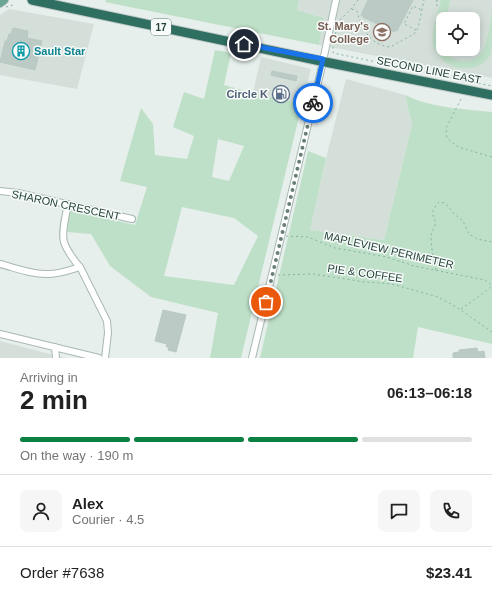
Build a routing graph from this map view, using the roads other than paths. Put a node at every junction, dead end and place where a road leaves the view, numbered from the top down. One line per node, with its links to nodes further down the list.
1 (32, 0): 3 (highway, SECOND LINE EAST / 17)
2 (336, 0): 3 (street)
3 (323, 60): 4 (highway, SECOND LINE EAST / 17); 15 (street)
4 (492, 95)
5 (0, 191): 6 (street, SHARON CRESCENT)
6 (68, 204): 7 (street, SHARON CRESCENT); 9 (street)
7 (132, 219)
8 (0, 264): 9 (street)
9 (80, 267): 14 (street)
10 (0, 334): 11 (street)
11 (55, 347): 12 (street); 13 (street)
12 (57, 358)
13 (99, 358)
14 (105, 358)
15 (252, 358)

